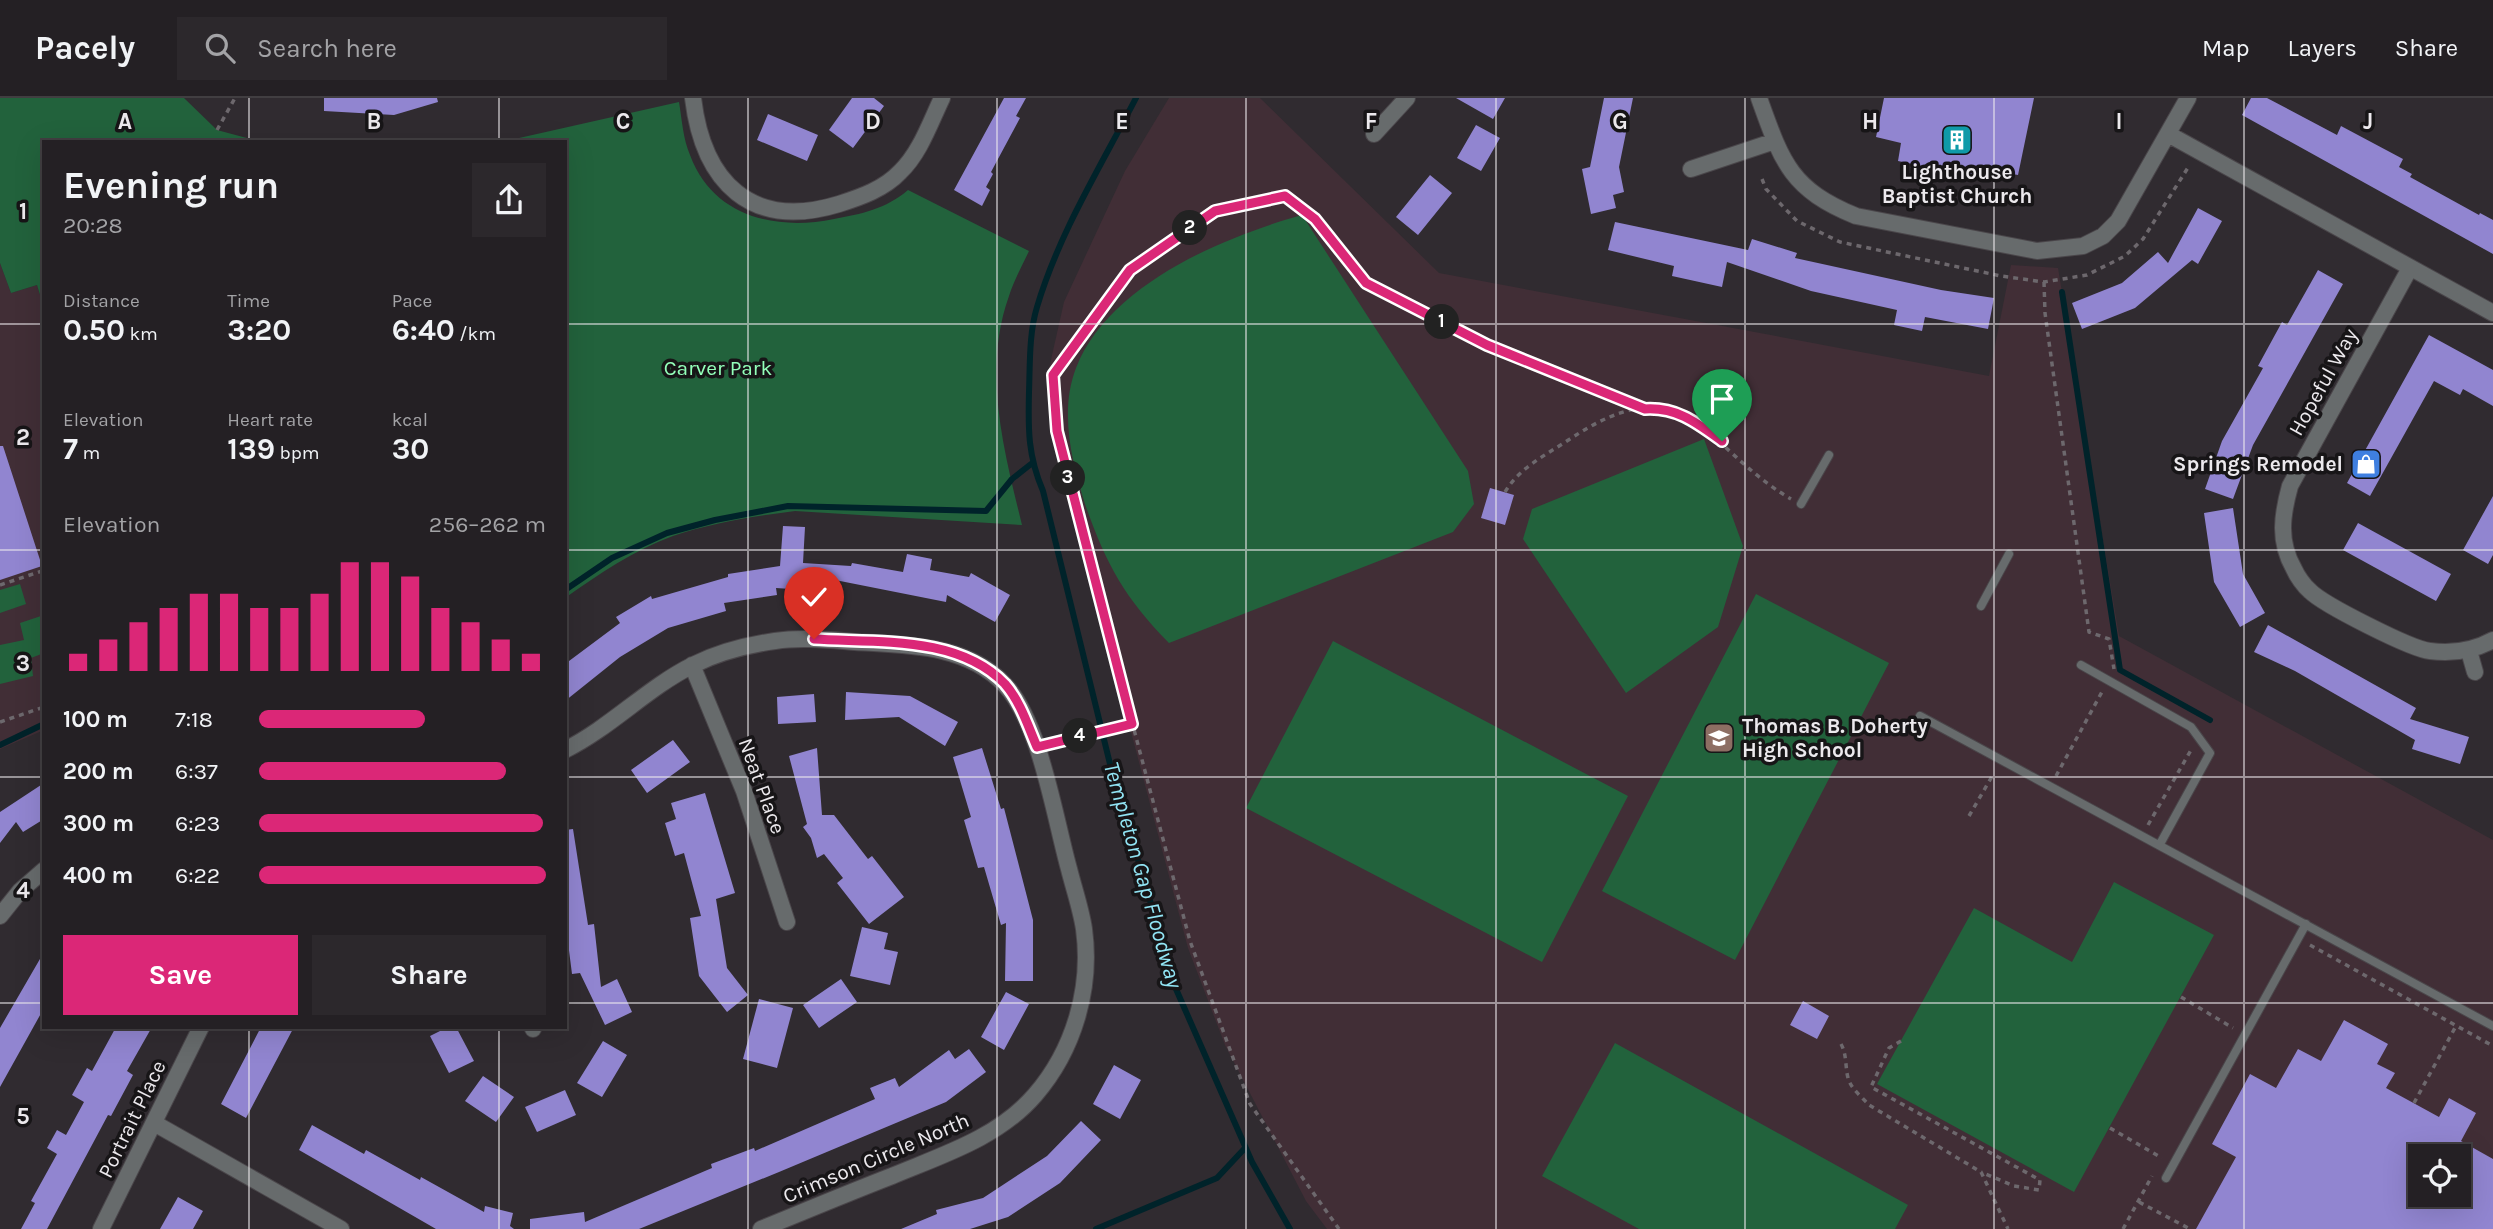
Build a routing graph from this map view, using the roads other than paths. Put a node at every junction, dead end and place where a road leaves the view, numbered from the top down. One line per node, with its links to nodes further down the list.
1 (693, 98): 2 (street)
2 (942, 98)
3 (1407, 98): 6 (street)
4 (1759, 98): 8 (street)
5 (2188, 98): 7 (street)
6 (1374, 134)
7 (2168, 134): 8 (street); 10 (street)
8 (1775, 141): 9 (street)
9 (1691, 169)
10 (2410, 268): 11 (street); 17 (street, Hopeful Way)
11 (2493, 313)
12 (1829, 455): 13 (lane)
13 (1801, 504)
14 (2010, 554): 15 (lane)
15 (1981, 606)
16 (2493, 640): 17 (street, Hopeful Way)
17 (2469, 651): 20 (street)
18 (692, 665): 22 (street, Crimson Circle North); 26 (street, Neat Place); 34 (street, Crimson Circle North)
19 (2081, 666): 23 (lane)
20 (2475, 672)
21 (1920, 716): 23 (lane)
22 (567, 749)
23 (2160, 844): 27 (lane)
24 (42, 872): 25 (street)
25 (0, 916)
26 (787, 922)
27 (2306, 924): 28 (lane); 31 (lane)
28 (2493, 1026)
29 (200, 1029): 30 (street, Portrait Place)
30 (154, 1123): 32 (street, Portrait Place); 33 (street)
31 (2166, 1178)
32 (101, 1229)
33 (341, 1229)
34 (761, 1229)

